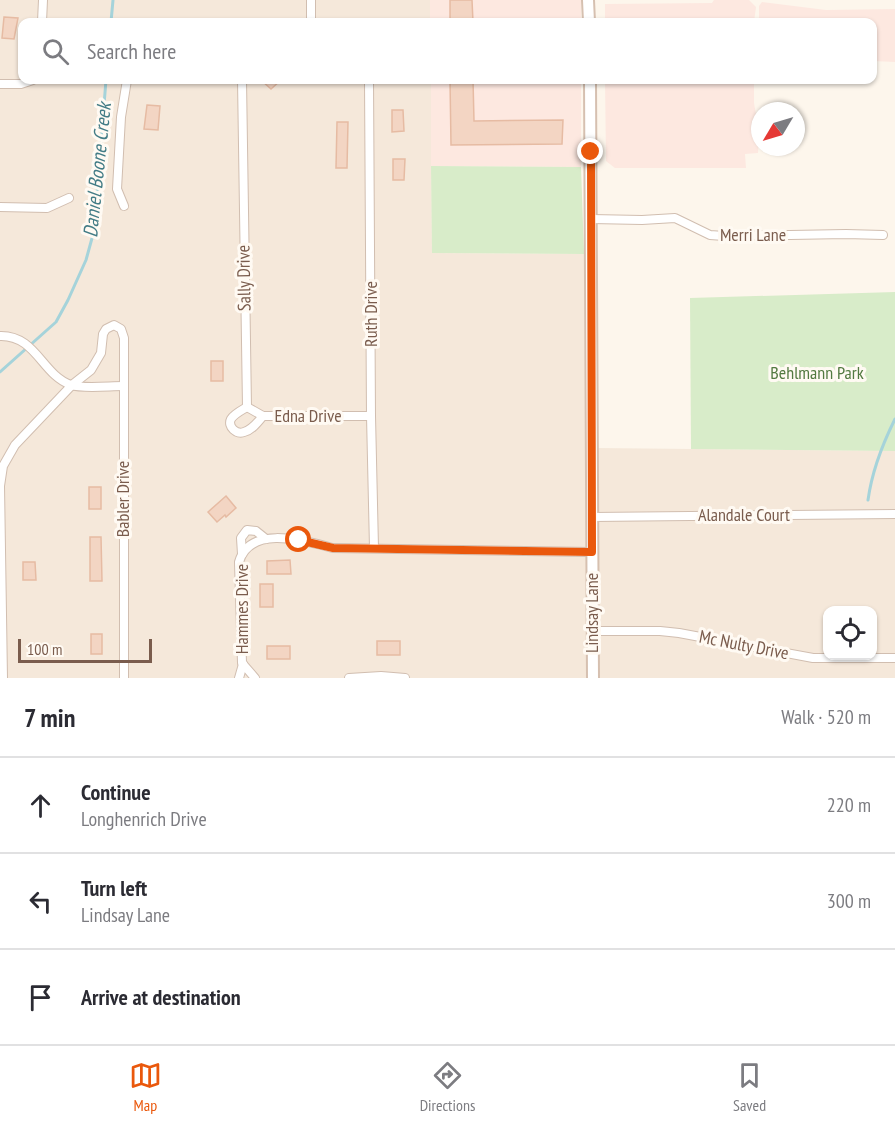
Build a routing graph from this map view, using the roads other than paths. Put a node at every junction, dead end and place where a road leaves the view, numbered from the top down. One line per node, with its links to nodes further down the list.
1 (43, 0): 4 (street)
2 (311, 0): 5 (street)
3 (588, 0): 6 (street)
4 (42, 18)
5 (311, 18)
6 (589, 18)
7 (0, 84): 8 (street)
8 (18, 84)
9 (126, 84): 14 (street)
10 (242, 84): 21 (street, Sally Drive)
11 (369, 84): 23 (street, Ruth Drive)
12 (590, 84): 16 (street, Lindsay Lane)
13 (69, 198): 15 (street)
14 (124, 206)
15 (0, 207)
16 (591, 219): 17 (street, Merri Lane); 25 (street, Lindsay Lane)
17 (883, 236)
18 (0, 336): 19 (street)
19 (72, 385): 20 (street); 20 (street, Babler Drive); 33 (street)
20 (123, 386): 34 (street, Babler Drive)
21 (247, 407): 22 (street, Edna Drive); 22 (street)
22 (263, 416): 23 (street, Edna Drive)
23 (371, 416): 27 (street, Ruth Drive)
24 (895, 514): 25 (street, Alandale Court)
25 (592, 517): 28 (street, Lindsay Lane)
26 (266, 539): 27 (street); 29 (street, Hammes Drive); 29 (street, Hammes Drive)
27 (374, 548): 28 (street)
28 (592, 552): 30 (street, Lindsay Lane)
29 (242, 554): 32 (street, Hammes Drive)
30 (592, 631): 31 (street, Mc Nulty Drive); 39 (street, Lindsay Lane)
31 (895, 658)
32 (243, 664): 35 (street, Hammes Drive); 36 (street, Hammes Drive)
33 (3, 678)
34 (124, 678)
35 (239, 678)
36 (255, 678)
37 (349, 678): 38 (street)
38 (405, 678)
39 (593, 678)

